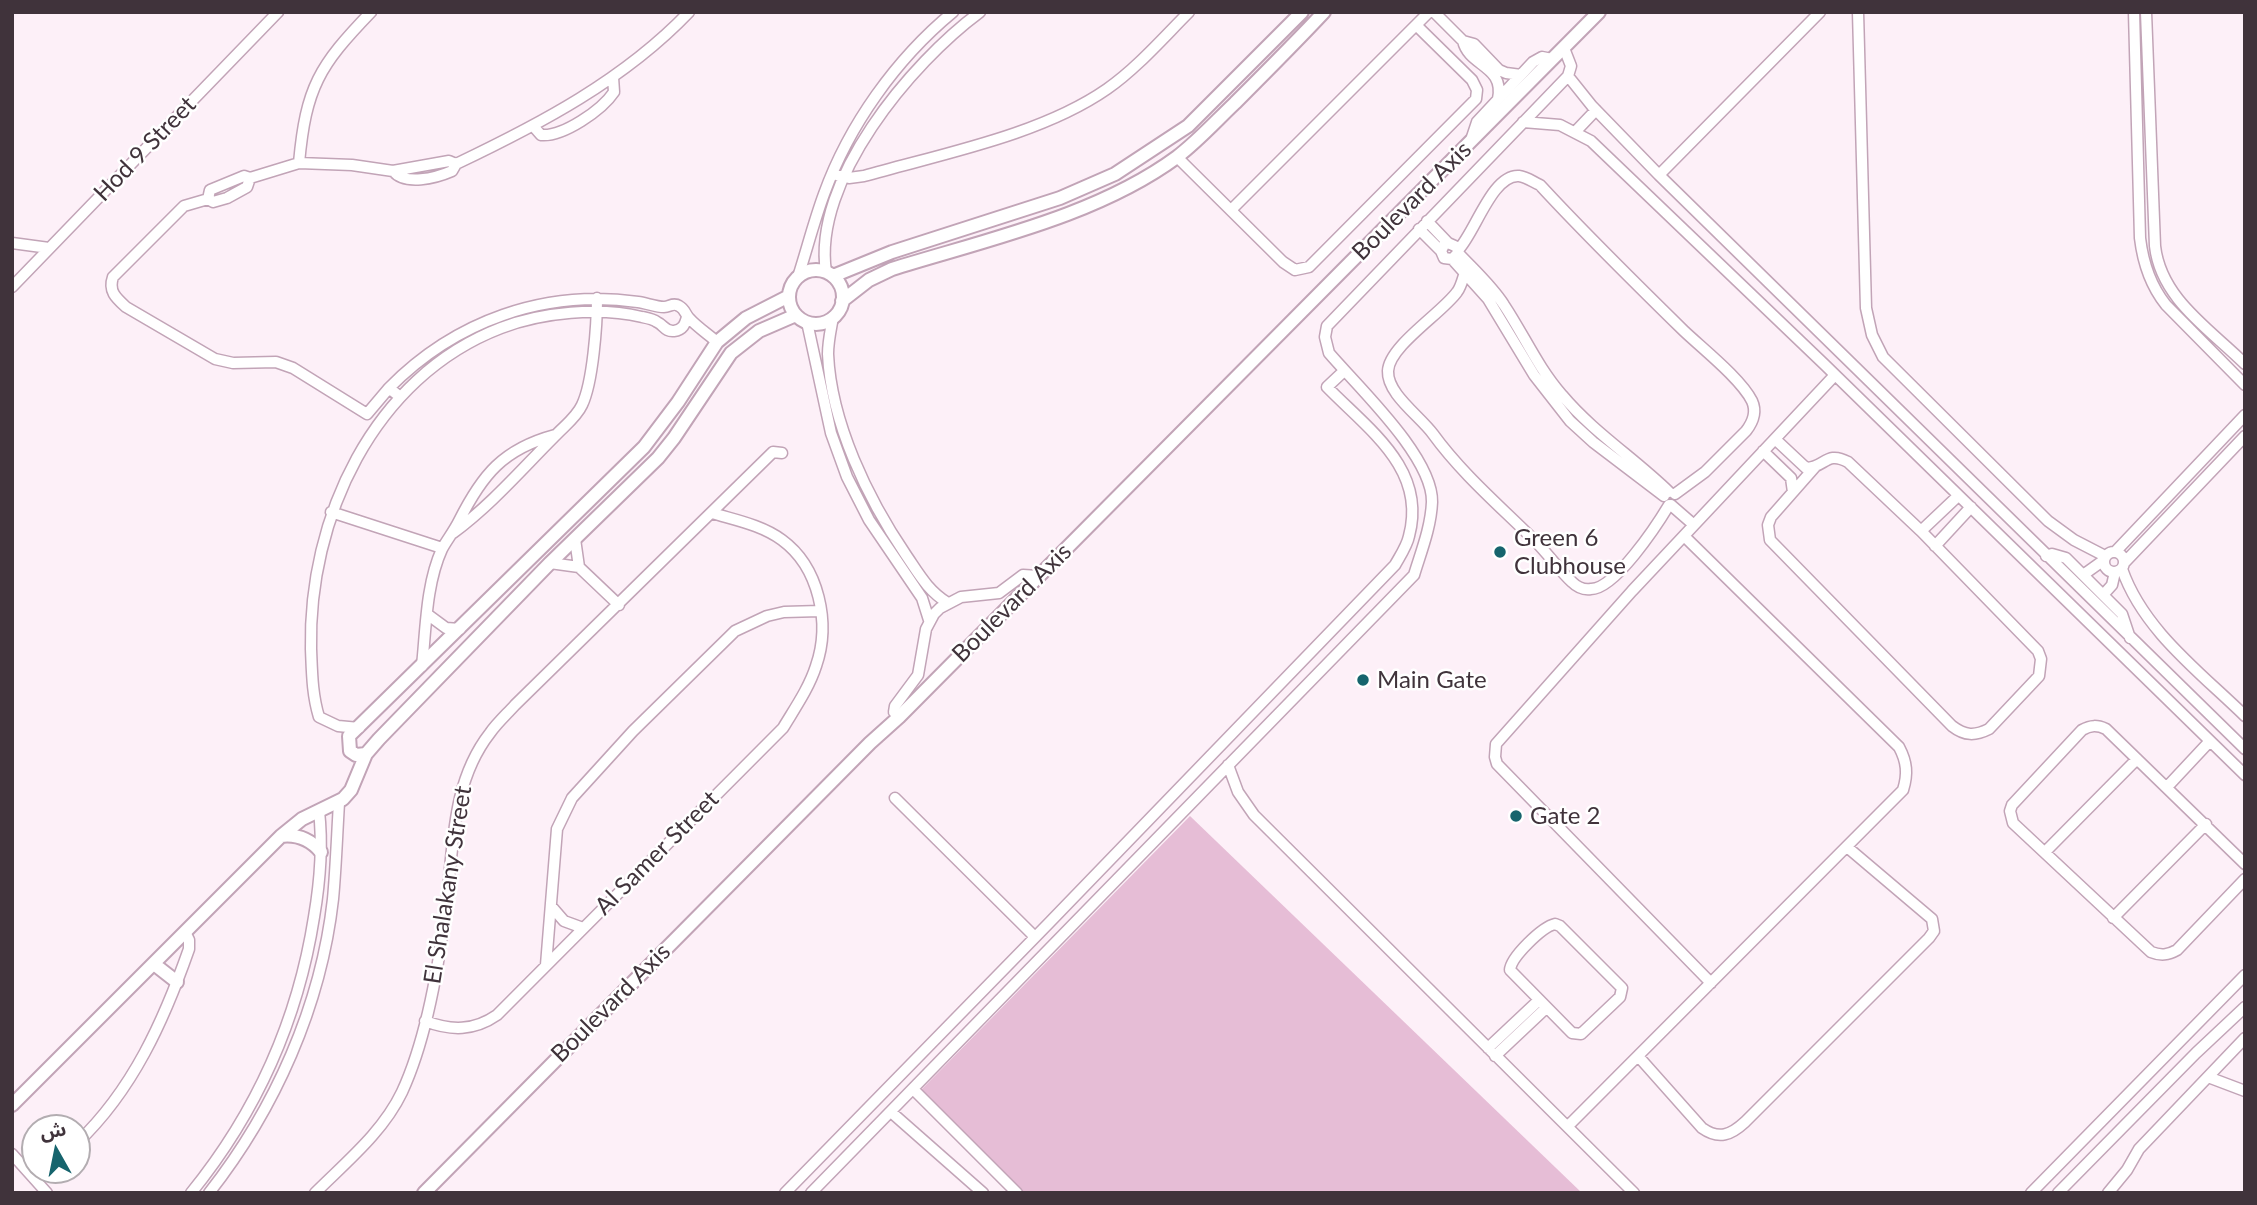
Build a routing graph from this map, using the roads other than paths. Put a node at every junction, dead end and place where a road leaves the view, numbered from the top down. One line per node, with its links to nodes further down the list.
1 (278, 12): 39 (street, Hod 9 Street)
2 (371, 12): 29 (street)
3 (688, 12): 21 (street)
4 (954, 12): 30 (street)
5 (980, 12): 32 (street)
6 (1189, 12): 32 (street)
7 (1302, 12): 42 (street)
8 (1324, 12): 28 (street)
9 (1432, 12): 15 (street); 17 (street)
10 (1599, 12): 16 (street, Boulevard Axis)
11 (1820, 12): 31 (street)
12 (1858, 12): 88 (street)
13 (2134, 12): 61 (street)
14 (2146, 12): 58 (street)
15 (1416, 25): 35 (street); 35 (street)
16 (1564, 48): 18 (street, Boulevard Axis); 20 (street)
17 (1479, 56): 19 (street); 22 (street)
18 (1552, 59): 19 (street); 27 (street, Boulevard Axis)
19 (1521, 75): 22 (street)
20 (1568, 76): 23 (street); 24 (street)
21 (613, 77): 25 (street); 25 (street)
22 (1498, 99): 27 (street)
23 (1596, 110): 26 (street); 31 (street)
24 (1523, 122): 26 (street); 36 (street)
25 (534, 127): 29 (street)
26 (1576, 131): 60 (street)
27 (1471, 141): 93 (street, Boulevard Axis)
28 (1177, 157): 35 (street); 49 (street)
29 (299, 163): 33 (street)
30 (832, 174): 32 (street); 43 (street)
31 (1659, 175): 87 (street)
32 (843, 177): 42 (street)
33 (250, 178): 34 (street); 34 (street)
34 (208, 199): 62 (street)
35 (1231, 210)
36 (1427, 221): 37 (street); 40 (street)
37 (1419, 229): 40 (street); 59 (street)
38 (12, 243): 39 (street)
39 (49, 248): 44 (street, Hod 9 Street)
40 (1454, 250): 41 (street); 50 (street); 75 (street)
41 (1465, 272): 45 (street); 46 (street)
42 (829, 274): 43 (street); 49 (street)
43 (798, 277): 47 (street)
44 (13, 282)
45 (1476, 285): 46 (street); 50 (street)
46 (1458, 291): 75 (street)
47 (789, 296): 55 (street); 57 (street)
48 (597, 298): 51 (street); 52 (street); 62 (street)
49 (842, 301): 54 (street)
50 (1498, 305): 75 (street)
51 (664, 307): 53 (street); 56 (street)
52 (597, 313): 56 (street); 63 (street); 65 (street)
53 (687, 317): 56 (street); 57 (street)
54 (834, 317): 55 (street); 95 (street)
55 (801, 319): 83 (street); 99 (street)
56 (660, 322)
57 (717, 342): 100 (street)
58 (2245, 364)
59 (1344, 371): 110 (street); 127 (street)
60 (1835, 375): 67 (street); 74 (street)
61 (2245, 385)
62 (389, 388): 63 (street)
63 (399, 396): 77 (street)
64 (2245, 415): 86 (street)
65 (555, 435): 81 (street); 81 (street)
66 (2245, 436): 91 (street)
67 (1774, 439): 68 (street); 70 (street)
68 (1763, 451): 71 (street); 79 (street)
69 (782, 453): 78 (street, El Shalakany Street)
70 (1790, 454): 71 (street); 72 (street)
71 (1779, 466): 73 (street)
72 (1815, 467): 73 (street); 80 (street)
73 (1793, 492): 84 (street)
74 (1958, 496): 76 (street); 80 (street)
75 (1671, 499): 79 (street)
76 (1971, 507): 84 (street); 106 (street)
77 (331, 512): 85 (street); 105 (street)
78 (712, 513): 96 (street, El Shalakany Street); 97 (street)
79 (1696, 522): 82 (street)
80 (1920, 531): 84 (street)
81 (453, 533): 85 (street)
82 (1684, 536): 118 (street); 132 (street)
83 (575, 539): 89 (street); 90 (street)
84 (1935, 546)
85 (442, 548): 98 (street)
86 (2116, 551): 88 (street); 91 (street)
87 (2046, 556): 92 (street); 101 (street)
88 (2105, 558): 91 (street); 92 (street)
89 (550, 563): 90 (street); 108 (street)
90 (579, 567): 96 (street)
91 (2121, 568): 94 (street); 103 (street)
92 (2083, 575): 94 (street)
93 (1038, 576): 95 (street); 104 (street, Boulevard Axis)
94 (2103, 595): 101 (street)
95 (948, 603): 99 (street)
96 (619, 605): 135 (street, El Shalakany Street)
97 (820, 611): 123 (street); 125 (street, Al Samer Street)
98 (427, 614): 100 (street); 102 (street)
99 (929, 620): 104 (street)
100 (460, 629): 102 (street)
101 (2130, 638): 107 (street)
102 (422, 667): 105 (street)
103 (2245, 716)
104 (899, 717): 154 (street, Boulevard Axis)
105 (359, 727): 108 (street)
106 (2210, 741): 111 (street); 112 (street)
107 (2245, 749)
108 (366, 754): 114 (street)
109 (2137, 759): 112 (street); 120 (street); 120 (street)
110 (1228, 765): 137 (street); 140 (street)
111 (2245, 775)
112 (2167, 787): 116 (street)
113 (895, 798): 127 (street)
114 (339, 803): 115 (street); 145 (street)
115 (318, 811): 117 (street); 119 (street)
116 (2206, 824): 121 (street); 124 (street)
117 (281, 836): 119 (street); 126 (street)
118 (1847, 847): 132 (street); 138 (street)
119 (321, 852): 144 (street)
120 (2045, 852): 124 (street)
121 (2245, 864)
122 (2245, 879): 124 (street)
123 (551, 906): 125 (street); 129 (street)
124 (2113, 918)
125 (583, 928): 129 (street, Al Samer Street)
126 (186, 932): 128 (street); 131 (street)
127 (1035, 937): 155 (street)
128 (155, 964): 131 (street); 142 (street)
129 (545, 965): 135 (street, Al Samer Street)
130 (2245, 975): 160 (street)
131 (177, 982): 147 (street)
132 (1711, 983): 138 (street)
133 (1542, 1004): 133 (street); 137 (street)
134 (2245, 1007): 149 (street)
135 (425, 1021): 153 (street, El Shalakany Street)
136 (2245, 1038): 139 (street)
137 (1492, 1052): 146 (street)
138 (1638, 1056): 146 (street)
139 (2208, 1077): 141 (street); 161 (street)
140 (914, 1089): 143 (street); 158 (street)
141 (2245, 1091)
142 (12, 1105)
143 (891, 1112): 156 (street); 157 (street)
144 (246, 1113): 145 (street); 151 (street)
145 (257, 1120): 152 (street)
146 (1568, 1126): 159 (street)
147 (91, 1129)
148 (12, 1154): 150 (street)
149 (2064, 1191)
150 (47, 1193)
151 (191, 1193)
152 (209, 1193)
153 (315, 1193)
154 (424, 1193)
155 (785, 1193)
156 (811, 1193)
157 (983, 1193)
158 (1017, 1193)
159 (1634, 1193)
160 (2031, 1193)
161 (2108, 1193)

